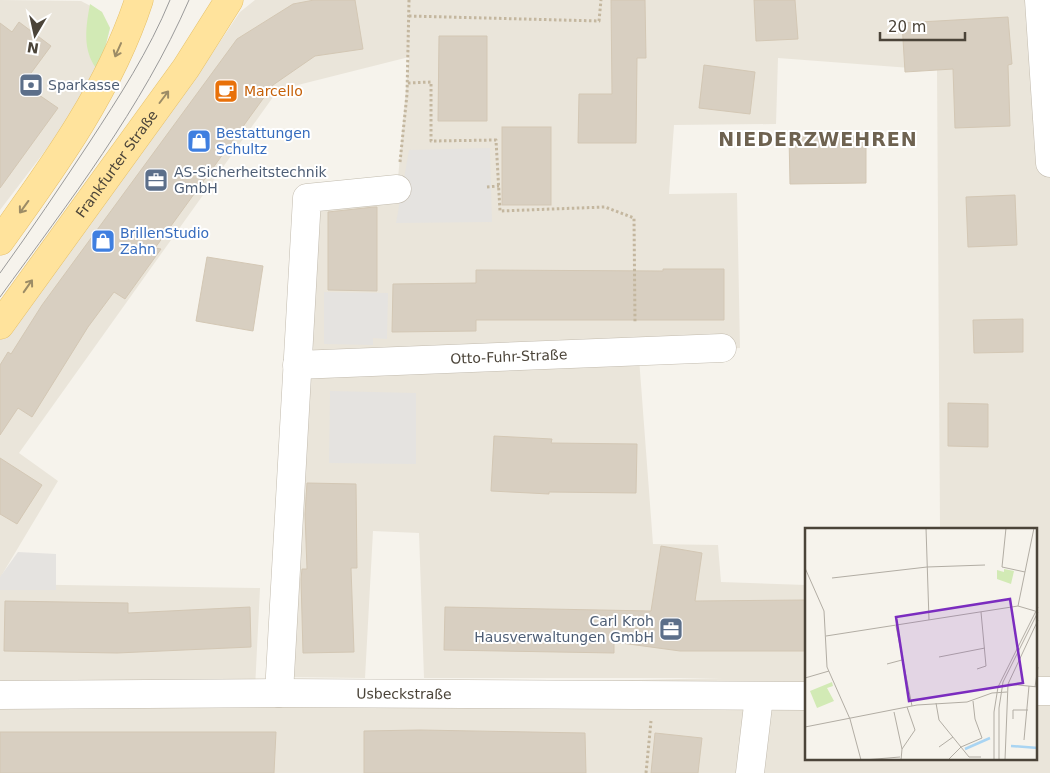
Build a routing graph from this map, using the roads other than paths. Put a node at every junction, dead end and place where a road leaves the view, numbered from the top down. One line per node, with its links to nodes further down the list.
1 (229, 0): 7 (main road, Frankfurter Straße, one-way to 1)
2 (1039, 0): 4 (street)
3 (134, 2): 6 (main road, one-way to 6)
4 (1050, 163)
5 (397, 190): 9 (street)
6 (0, 241)
7 (0, 325)
8 (722, 348): 9 (street, Otto-Fuhr-Straße)
9 (297, 365): 10 (street)
10 (279, 693): 11 (street, Usbeckstraße); 13 (street, Usbeckstraße)
11 (0, 695)
12 (805, 696): 13 (street, Usbeckstraße)
13 (759, 697): 14 (street)
14 (750, 773)

